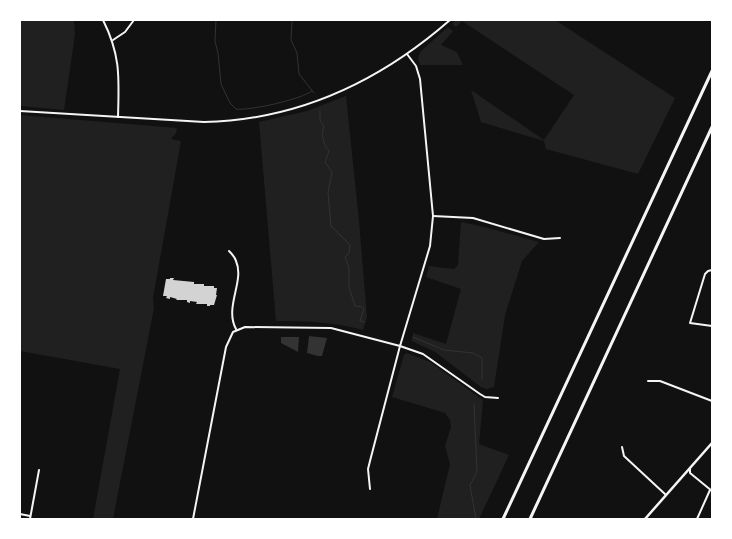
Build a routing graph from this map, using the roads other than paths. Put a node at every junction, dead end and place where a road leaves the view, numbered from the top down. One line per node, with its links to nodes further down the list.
1 (103, 20): 4 (street)
2 (134, 20): 4 (street)
3 (450, 20): 5 (street)
4 (113, 40): 8 (street)
5 (407, 54): 8 (street); 10 (street)
6 (712, 71): 30 (highway)
7 (20, 111): 8 (street)
8 (118, 117)
9 (712, 127): 31 (highway)
10 (433, 216): 11 (street); 16 (street)
11 (560, 238)
12 (230, 250): 15 (street)
13 (712, 270): 14 (street)
14 (712, 326)
15 (236, 329): 16 (street); 29 (street)
16 (400, 346): 18 (street); 24 (street)
17 (648, 380): 19 (street)
18 (498, 398)
19 (712, 401)
20 (712, 443): 22 (main road)
21 (622, 447): 26 (street)
22 (690, 468): 25 (street); 26 (main road)
23 (39, 470): 28 (street)
24 (370, 489)
25 (711, 491): 33 (street)
26 (666, 495): 32 (main road)
27 (20, 514): 28 (street)
28 (30, 518)
29 (192, 519)
30 (503, 519)
31 (530, 519)
32 (645, 519)
33 (697, 519)

